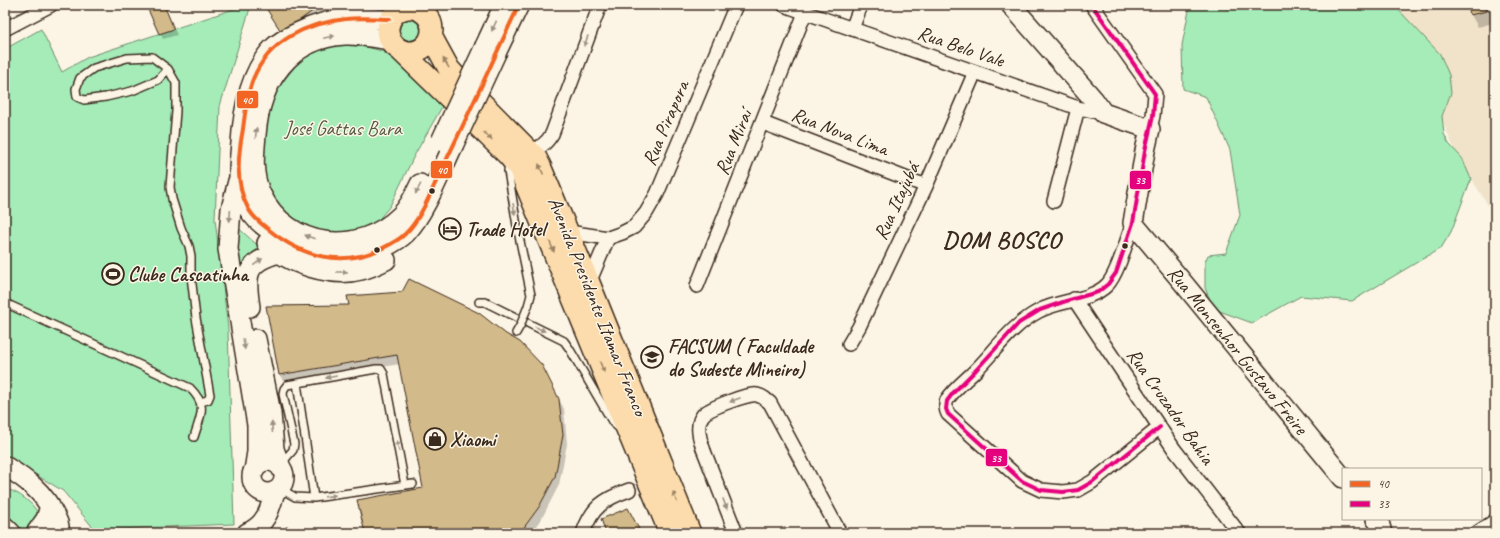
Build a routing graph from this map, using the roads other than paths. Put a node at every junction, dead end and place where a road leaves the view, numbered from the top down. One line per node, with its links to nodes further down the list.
1 (51, 5): 13 (street)
2 (504, 5): 16 (main road, one-way to 16)
3 (519, 5): 16 (main road)
4 (600, 5): 25 (street, one-way to 25)
5 (736, 5): 33 (street, Rua Pirapora)
6 (784, 5): 11 (street, Rua Belo Vale)
7 (861, 5): 14 (street)
8 (1011, 5): 20 (main road)
9 (1092, 5): 22 (street)
10 (397, 11): 12 (main road); 15 (main road); 27 (main road)
11 (805, 13): 14 (street, Rua Belo Vale); 21 (street, Rua Miraí)
12 (429, 20): 15 (main road); 25 (main road, Avenida Presidente Itamar Franco, one-way to 12)
13 (5, 29)
14 (852, 29): 18 (street, Rua Belo Vale)
15 (395, 45): 23 (main road, one-way to 15); 25 (main road, Avenida Presidente Itamar Franco, one-way to 25)
16 (491, 49): 23 (main road, bridge)
17 (168, 69): 17 (lane); 43 (lane)
18 (975, 72): 19 (street, Rua Belo Vale); 28 (street, Rua Itajubá)
19 (1078, 108): 20 (street, Rua Belo Vale); 29 (street)
20 (1109, 115): 22 (main road); 24 (main road)
21 (763, 123): 28 (street, Rua Nova Lima); 36 (street, Rua Miraí)
22 (1150, 129): 24 (main road)
23 (447, 144): 26 (main road)
24 (1145, 151): 31 (main road)
25 (519, 154): 32 (main road, Avenida Presidente Itamar Franco, one-way to 25); 40 (lane, one-way to 40, bridge); 46 (main road, Avenida Presidente Itamar Franco, one-way to 46)
26 (445, 163): 30 (main road); 34 (main road, one-way to 26)
27 (239, 178): 30 (main road); 50 (main road, one-way to 50)
28 (926, 186): 41 (street, Rua Itajubá)
29 (1054, 201)
30 (249, 210): 34 (main road)
31 (1133, 223): 37 (street); 49 (main road, Rua Monsenhor Gustavo Freire)
32 (568, 232): 33 (street); 35 (main road, Avenida Presidente Itamar Franco)
33 (608, 238): 35 (street)
34 (279, 253): 47 (main road, one-way to 34)
35 (589, 283): 68 (main road, Avenida Presidente Itamar Franco, one-way to 35)
36 (697, 286)
37 (1074, 299): 44 (street, Rua Cruzador Bahia); 44 (street)
38 (479, 302): 46 (lane, one-way to 46)
39 (5, 303): 43 (lane)
40 (516, 333)
41 (849, 344)
42 (297, 383): 47 (lane); 53 (lane, one-way to 42); 57 (lane)
43 (200, 402): 45 (lane)
44 (1160, 427): 71 (street, Rua Cruzador Bahia)
45 (194, 437)
46 (631, 438): 67 (main road, Avenida Presidente Itamar Franco)
47 (280, 465): 50 (main road); 55 (main road)
48 (5, 466): 54 (main road)
49 (1342, 477)
50 (254, 478): 55 (main road); 63 (main road)
51 (5, 482): 54 (main road)
52 (413, 484): 53 (lane)
53 (405, 485): 57 (lane, one-way to 53)
54 (35, 487): 58 (main road)
55 (277, 490): 57 (lane); 63 (main road)
56 (629, 490): 66 (street)
57 (314, 498)
58 (50, 506): 62 (main road); 65 (main road)
59 (1377, 520): 72 (main road)
60 (1495, 521): 73 (street)
61 (5, 527): 64 (main road)
62 (62, 531)
63 (251, 531)
64 (11, 533)
65 (36, 533)
66 (583, 533)
67 (670, 533)
68 (690, 533)
69 (736, 533): 70 (street, one-way to 69)
70 (840, 533)
71 (1238, 533)
72 (1382, 533)
73 (1477, 533)

